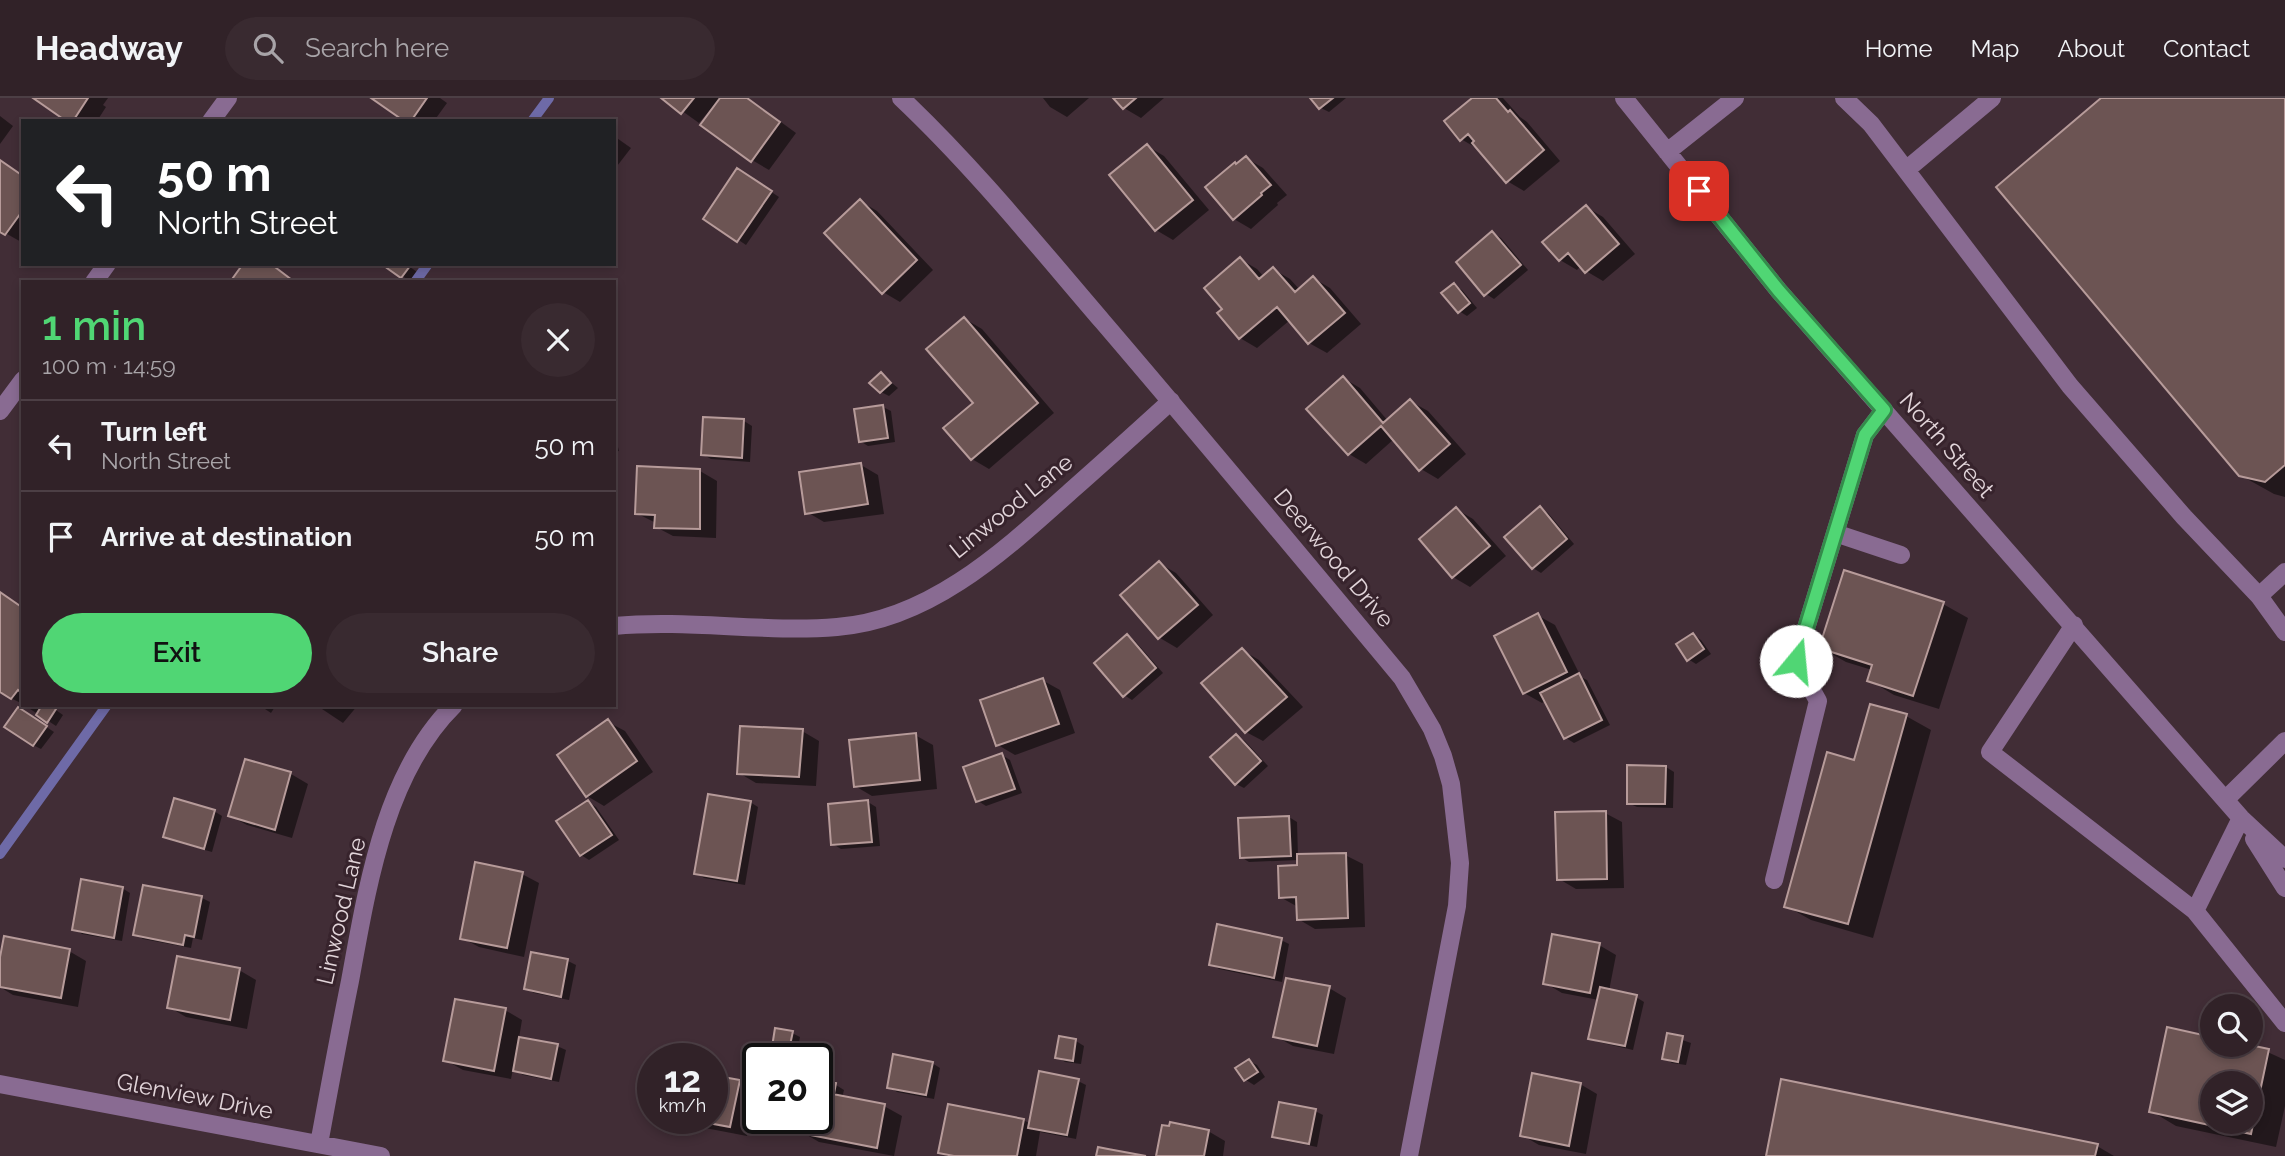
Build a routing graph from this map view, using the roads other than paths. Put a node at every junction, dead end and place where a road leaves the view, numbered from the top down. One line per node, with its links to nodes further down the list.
1 (228, 98): 7 (street)
2 (901, 98): 11 (street, Deerwood Drive)
3 (1623, 98): 8 (street, North Street)
4 (1735, 98): 8 (street)
5 (1844, 98): 9 (street)
6 (1992, 98): 9 (street)
7 (212, 119)
8 (1667, 152): 12 (street, North Street)
9 (1906, 170): 17 (street)
10 (21, 383): 13 (street)
11 (1171, 401): 19 (street, Linwood Lane); 33 (street, Deerwood Drive)
12 (1884, 410): 14 (street); 18 (street, North Street)
13 (0, 411)
14 (1835, 533): 15 (street); 26 (street)
15 (1901, 555)
16 (2285, 572): 17 (street)
17 (2259, 596): 20 (street)
18 (2074, 625): 23 (street, North Street); 28 (street)
19 (616, 626)
20 (2285, 632)
21 (452, 707): 31 (street, Linwood Lane)
22 (2285, 741): 23 (street)
23 (2225, 800): 24 (street, North Street)
24 (2241, 818): 25 (street, North Street); 27 (street, North Street); 28 (street)
25 (2285, 859)
26 (1774, 880)
27 (2285, 888)
28 (2194, 911): 29 (street)
29 (2285, 1023)
30 (0, 1084): 31 (street, Glenview Drive)
31 (319, 1144): 32 (street, Glenview Drive)
32 (382, 1156)
33 (1409, 1156)

